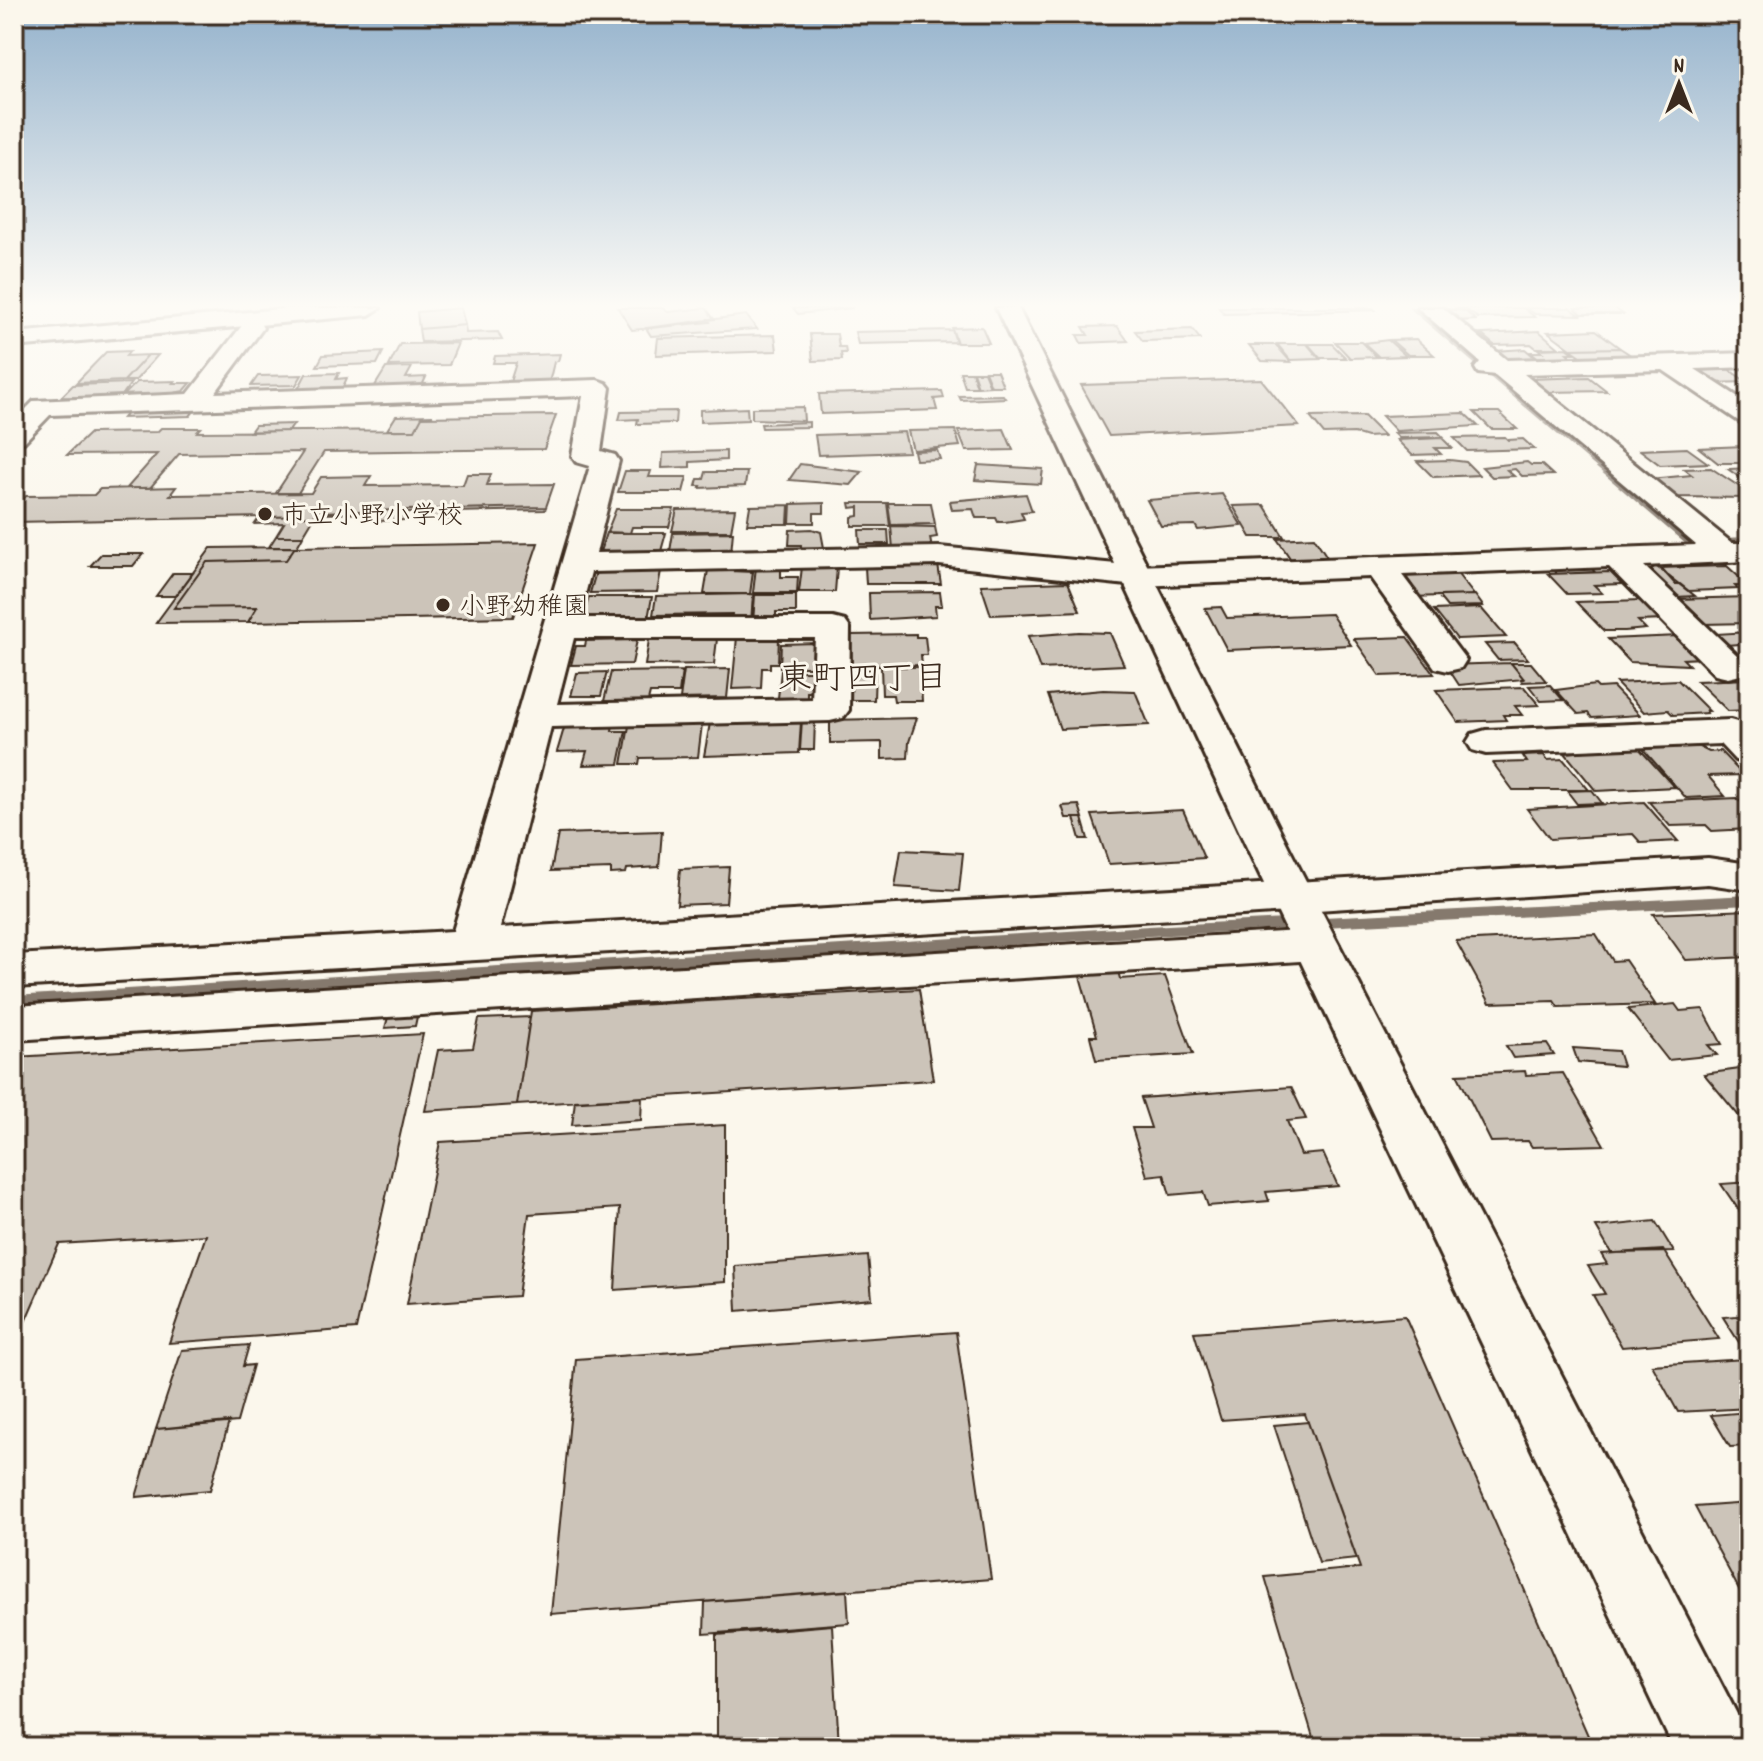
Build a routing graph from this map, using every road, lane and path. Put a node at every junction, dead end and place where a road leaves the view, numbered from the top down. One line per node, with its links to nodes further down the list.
1 (204, 390): 8 (main road)
2 (530, 390): 8 (main road)
3 (597, 390): 14 (main road)
4 (1047, 390): 16 (main road)
5 (1490, 390): 10 (main road)
6 (1531, 390): 12 (main road)
7 (1712, 390): 9 (main road)
8 (196, 401): 11 (main road)
9 (1745, 411)
10 (1524, 420)
11 (14, 436)
12 (1737, 553): 13 (main road)
13 (1617, 557): 15 (main road); 19 (main road)
14 (577, 563): 16 (main road); 17 (main road)
15 (1379, 567): 16 (main road); 18 (main road)
16 (1137, 576): 24 (main road)
17 (561, 628): 20 (main road); 20 (main road)
18 (1448, 660)
19 (1728, 667)
20 (537, 716): 26 (main road)
21 (1486, 742): 22 (main road)
22 (1749, 752)
23 (1749, 877): 24 (main road)
24 (1293, 898): 25 (main road); 26 (main road)
25 (1316, 945): 28 (main road); 29 (main road)
26 (472, 946): 27 (main road)
27 (14, 971)
28 (14, 1023)
29 (1713, 1747)

